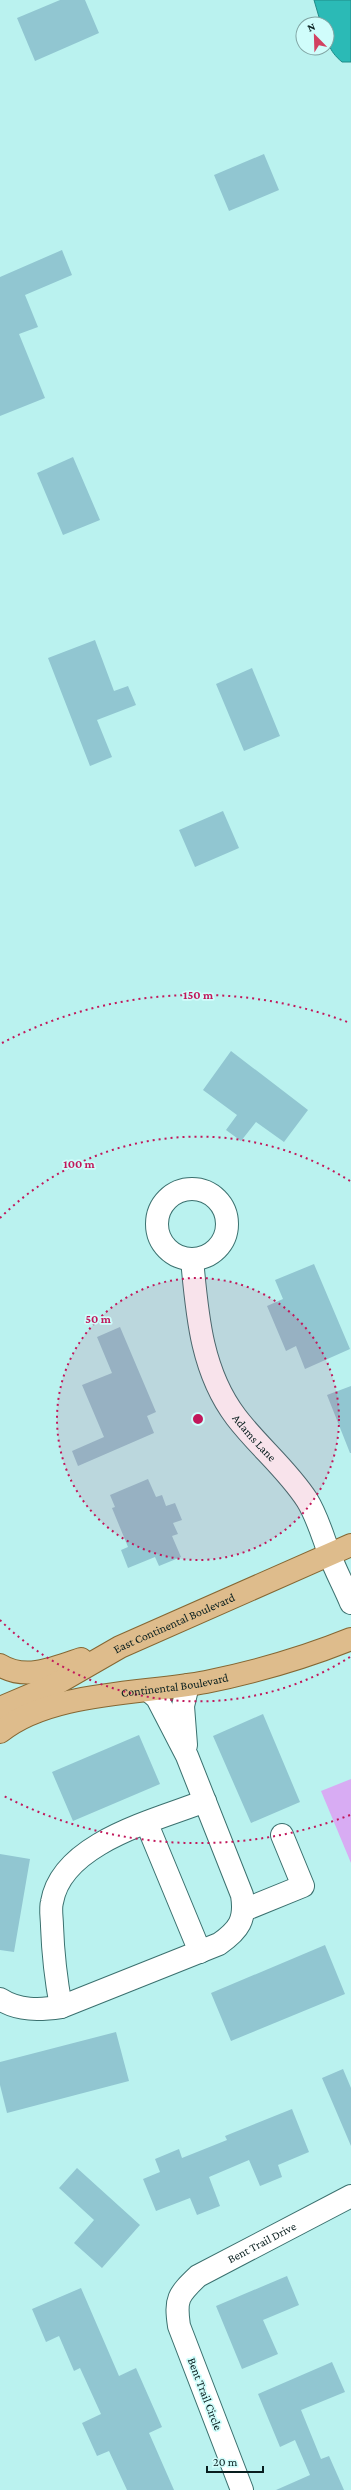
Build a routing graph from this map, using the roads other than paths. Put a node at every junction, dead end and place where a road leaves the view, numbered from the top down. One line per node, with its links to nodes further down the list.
1 (192, 1258): 3 (street, Adams Lane)
2 (351, 1545): 3 (main road, East Continental Boulevard)
3 (330, 1554): 4 (street, Adams Lane); 6 (main road, East Continental Boulevard)
4 (351, 1603)
5 (351, 1639): 8 (main road, Continental Boulevard)
6 (120, 1647): 7 (main road); 10 (main road, East Continental Boulevard)
7 (0, 1665)
8 (188, 1685): 9 (main road, Continental Boulevard); 12 (street)
9 (149, 1691): 11 (main road, Continental Boulevard); 12 (street)
10 (0, 1708)
11 (0, 1732)
12 (187, 1756): 13 (street)
13 (205, 1801): 14 (street); 16 (street)
14 (147, 1824): 17 (street); 19 (street)
15 (282, 1835): 16 (street)
16 (244, 1910): 17 (street)
17 (200, 1952): 19 (street)
18 (0, 1999): 19 (street)
19 (61, 2007)
20 (351, 2196): 21 (street, Bent Trail Drive)
21 (179, 2297): 22 (street, Bent Trail Circle)
22 (242, 2490)

